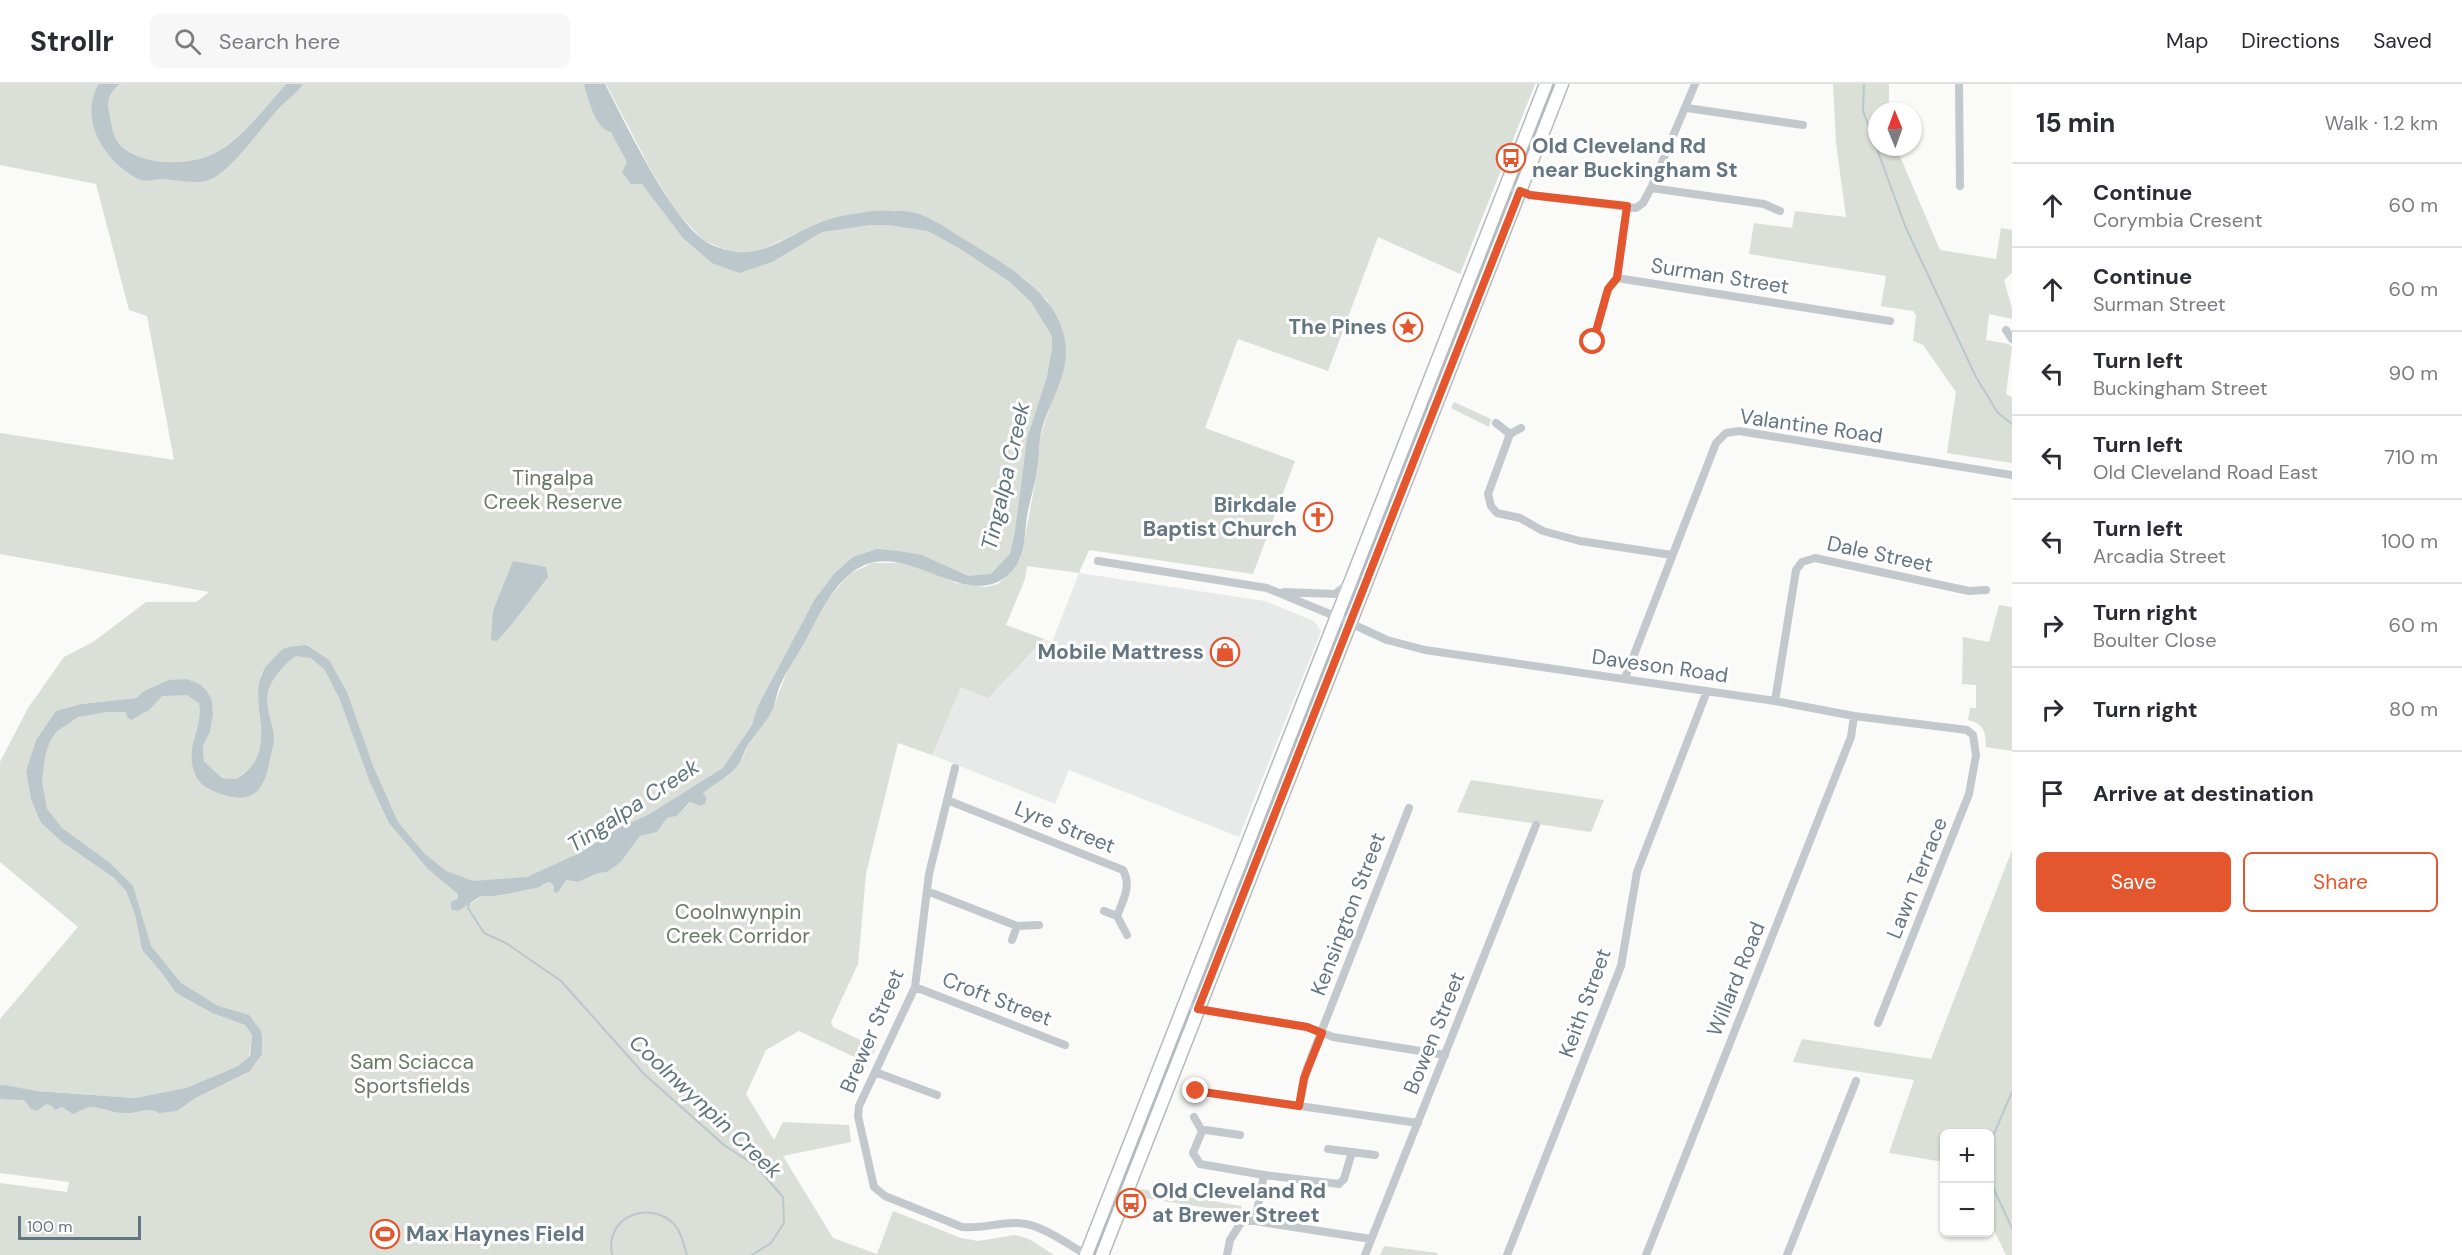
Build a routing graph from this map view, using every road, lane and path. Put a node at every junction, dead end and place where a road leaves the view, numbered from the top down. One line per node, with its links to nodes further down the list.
1 (1546, 84): 7 (main road)
2 (1562, 84): 10 (main road)
3 (1695, 84): 5 (street)
4 (1959, 84): 8 (street)
5 (1687, 108): 6 (street); 9 (street)
6 (1803, 125)
7 (1506, 186): 10 (street); 24 (main road)
8 (1960, 186)
9 (1651, 188): 11 (street); 12 (street)
10 (1520, 191): 11 (street); 28 (main road)
11 (1627, 206): 13 (street)
12 (1780, 211)
13 (1617, 278): 14 (street, Surman Street); 17 (street)
14 (1890, 321)
15 (2006, 330): 16 (street)
16 (2012, 339)
17 (1593, 342)
18 (1496, 423): 20 (street)
19 (1521, 428): 20 (street)
20 (1510, 434): 22 (street)
21 (2012, 475): 22 (street, Valantine Road)
22 (1672, 555): 29 (street, Valantine Road)
23 (1098, 561): 26 (street)
24 (1352, 580): 26 (street); 27 (main road)
25 (1986, 590): 31 (street, Dale Street)
26 (1277, 591): 27 (street, Daveson Road)
27 (1337, 617): 28 (street, Daveson Road); 46 (main road)
28 (1350, 624): 29 (street, Daveson Road); 47 (main road)
29 (1625, 678): 30 (street, Daveson Road)
30 (1707, 691): 31 (street, Daveson Road); 71 (street, Keith Street)
31 (1775, 701): 32 (street, Daveson Road)
32 (1854, 716): 33 (street, Daveson Road); 72 (street, Willard Road)
33 (1976, 742): 48 (street, Lawn Terrace)
34 (955, 768): 35 (street, Brewer Street)
35 (947, 800): 38 (street, Brewer Street); 40 (street, Lyre Street)
36 (1409, 808): 49 (street, Kensington Street)
37 (1536, 825): 51 (street, Bowen Street)
38 (927, 891): 42 (street); 45 (street, Brewer Street)
39 (1104, 911): 40 (street)
40 (1117, 916): 43 (street)
41 (1039, 925): 42 (street)
42 (1017, 926): 44 (street)
43 (1127, 935)
44 (1012, 940)
45 (915, 987): 50 (street, Croft Street); 52 (street, Brewer Street)
46 (1185, 1004): 47 (street); 67 (main road)
47 (1198, 1009): 49 (street); 68 (main road)
48 (1878, 1023)
49 (1322, 1033): 51 (street); 56 (street, Kensington Street)
50 (1065, 1045)
51 (1445, 1055): 58 (street, Bowen Street)
52 (875, 1072): 55 (street); 67 (street, Brewer Street)
53 (1856, 1081): 73 (street)
54 (1196, 1091): 56 (street)
55 (937, 1095)
56 (1299, 1106): 58 (street)
57 (1194, 1117): 59 (street)
58 (1418, 1123): 66 (street, Bowen Street)
59 (1202, 1131): 60 (street); 64 (street)
60 (1240, 1135)
61 (1328, 1149): 62 (street)
62 (1353, 1152): 63 (street); 64 (street)
63 (1375, 1155)
64 (1264, 1175): 65 (street)
65 (1255, 1221): 66 (street); 69 (street)
66 (1371, 1239): 70 (street, Bowen Street)
67 (1086, 1255)
68 (1102, 1255)
69 (1227, 1255)
70 (1365, 1255)
71 (1507, 1255)
72 (1646, 1255)
73 (1787, 1255)

